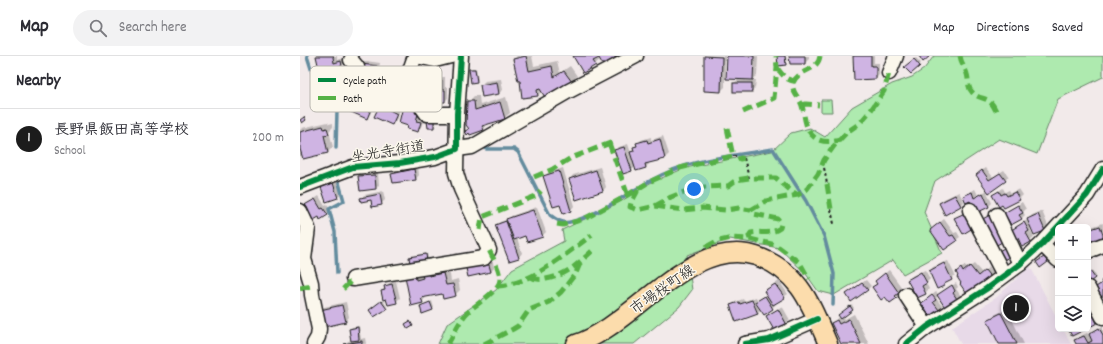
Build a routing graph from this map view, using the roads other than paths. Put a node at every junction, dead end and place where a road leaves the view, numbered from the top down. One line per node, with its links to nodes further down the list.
1 (416, 56): 2 (street); 8 (street)
2 (451, 56)
3 (461, 56): 11 (street)
4 (636, 56): 12 (street, 坐光寺街道)
5 (896, 56): 9 (street)
6 (351, 60): 7 (street)
7 (355, 66)
8 (412, 66)
9 (889, 73)
10 (426, 112): 11 (street)
11 (457, 114): 12 (street)
12 (457, 150): 14 (street, 坐光寺街道); 26 (street)
13 (1103, 169): 16 (street)
14 (300, 187)
15 (1103, 190): 16 (street)
16 (1087, 195): 20 (street)
17 (970, 210): 25 (street)
18 (300, 211): 32 (street)
19 (997, 215): 24 (street)
20 (1042, 244): 23 (street); 24 (street)
21 (1103, 245): 22 (street)
22 (1091, 249)
23 (1055, 257)
24 (1020, 264): 25 (street)
25 (1004, 275): 31 (street)
26 (353, 279)
27 (1091, 294): 29 (street)
28 (906, 295): 31 (street)
29 (1103, 317)
30 (817, 319): 33 (main road, 市場桜町線); 34 (street); 35 (main road, 市場桜町線)
31 (927, 327): 36 (street)
32 (314, 344)
33 (576, 344)
34 (745, 344)
35 (828, 344)
36 (906, 344)

